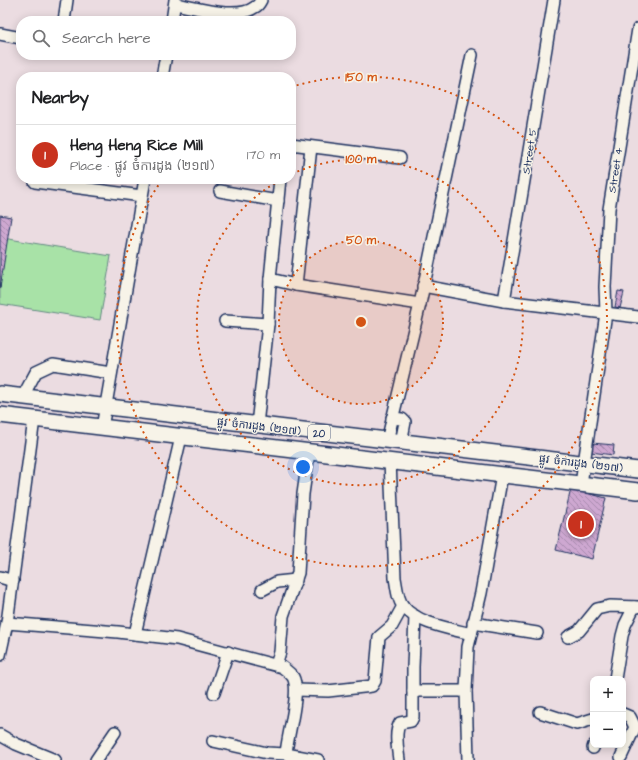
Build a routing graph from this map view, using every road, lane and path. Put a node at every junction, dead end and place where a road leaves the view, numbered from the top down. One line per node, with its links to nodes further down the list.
1 (67, 0): 6 (street)
2 (261, 0): 5 (street)
3 (554, 0): 26 (street, Street 5)
4 (175, 2): 5 (street); 7 (street)
5 (205, 5)
6 (65, 16)
7 (173, 16)
8 (638, 28): 28 (street, Street 4)
9 (0, 34): 10 (street)
10 (16, 37)
11 (472, 55): 25 (street)
12 (165, 60): 13 (street)
13 (163, 72)
14 (296, 145): 15 (street)
15 (311, 147): 16 (street); 24 (street)
16 (400, 158)
17 (50, 184): 21 (street)
18 (144, 184): 21 (street)
19 (280, 184): 22 (street)
20 (220, 191): 22 (street)
21 (142, 196): 32 (street)
22 (278, 201): 23 (street)
23 (270, 280): 24 (street); 31 (street)
24 (296, 286): 27 (street)
25 (423, 286): 26 (street); 27 (street)
26 (504, 301): 28 (street)
27 (420, 304): 41 (street)
28 (606, 313): 29 (street); 44 (street, Street 4)
29 (638, 317)
30 (225, 321): 31 (street)
31 (268, 324): 38 (street)
32 (112, 373): 34 (street); 35 (street)
33 (0, 394): 34 (main road, ផ្លូវ ចំការដូង (២១៧) / 20)
34 (22, 398): 35 (main road, ផ្លូវ ចំការដូង (២១៧) / 20)
35 (105, 408): 38 (main road, ផ្លូវ ចំការដូង (២១៧) / 20); 39 (street)
36 (0, 415): 37 (main road, ផ្លូវ ចំការដូង (២១៧) / 20)
37 (34, 419): 39 (main road, ផ្លូវ ចំការដូង (២១៧) / 20); 51 (street)
38 (257, 425): 41 (main road, ផ្លូវ ចំការដូង (២១៧) / 20)
39 (102, 428): 40 (main road, ផ្លូវ ចំការដូង (២១៧) / 20)
40 (181, 437): 42 (main road, ផ្លូវ ចំការដូង (២១៧) / 20); 59 (street)
41 (394, 442): 44 (main road, ផ្លូវ ចំការដូង (២១៧) / 20)
42 (309, 452): 43 (main road, ផ្លូវ ចំការដូង (២១៧) / 20); 50 (street)
43 (390, 462): 46 (main road, ផ្លូវ ចំការដូង (២១៧) / 20); 53 (street)
44 (584, 464): 45 (main road, ផ្លូវ ចំការដូង (២១៧) / 20); 47 (street, Street 4)
45 (638, 470)
46 (502, 475): 47 (main road, ផ្លូវ ចំការដូង (២១៧) / 20); 57 (street)
47 (581, 484): 48 (main road, ផ្លូវ ចំការដូង (២១៧) / 20)
48 (638, 491)
49 (0, 578): 51 (street)
50 (296, 580): 52 (street); 63 (street)
51 (13, 581): 56 (street)
52 (262, 590)
53 (403, 606): 55 (street); 65 (street)
54 (636, 607): 60 (street); 64 (street)
55 (415, 616): 57 (street); 66 (street)
56 (7, 623): 59 (street); 62 (street)
57 (472, 629): 58 (street); 67 (street)
58 (537, 633)
59 (135, 634): 61 (street)
60 (568, 637)
61 (228, 652): 63 (street); 68 (street)
62 (0, 655)
63 (276, 665): 65 (street)
64 (615, 676)
65 (296, 690): 77 (street)
66 (413, 691): 67 (street); 83 (street)
67 (466, 691): 84 (street)
68 (214, 693)
69 (540, 712): 71 (street)
70 (626, 715): 75 (street)
71 (590, 720)
72 (115, 732): 81 (street)
73 (0, 735): 78 (street)
74 (213, 740): 77 (street)
75 (626, 746)
76 (625, 748): 79 (street)
77 (281, 756): 82 (street)
78 (41, 757): 80 (street)
79 (621, 757)
80 (55, 760)
81 (96, 760)
82 (318, 760)
83 (399, 760)
84 (468, 760)

